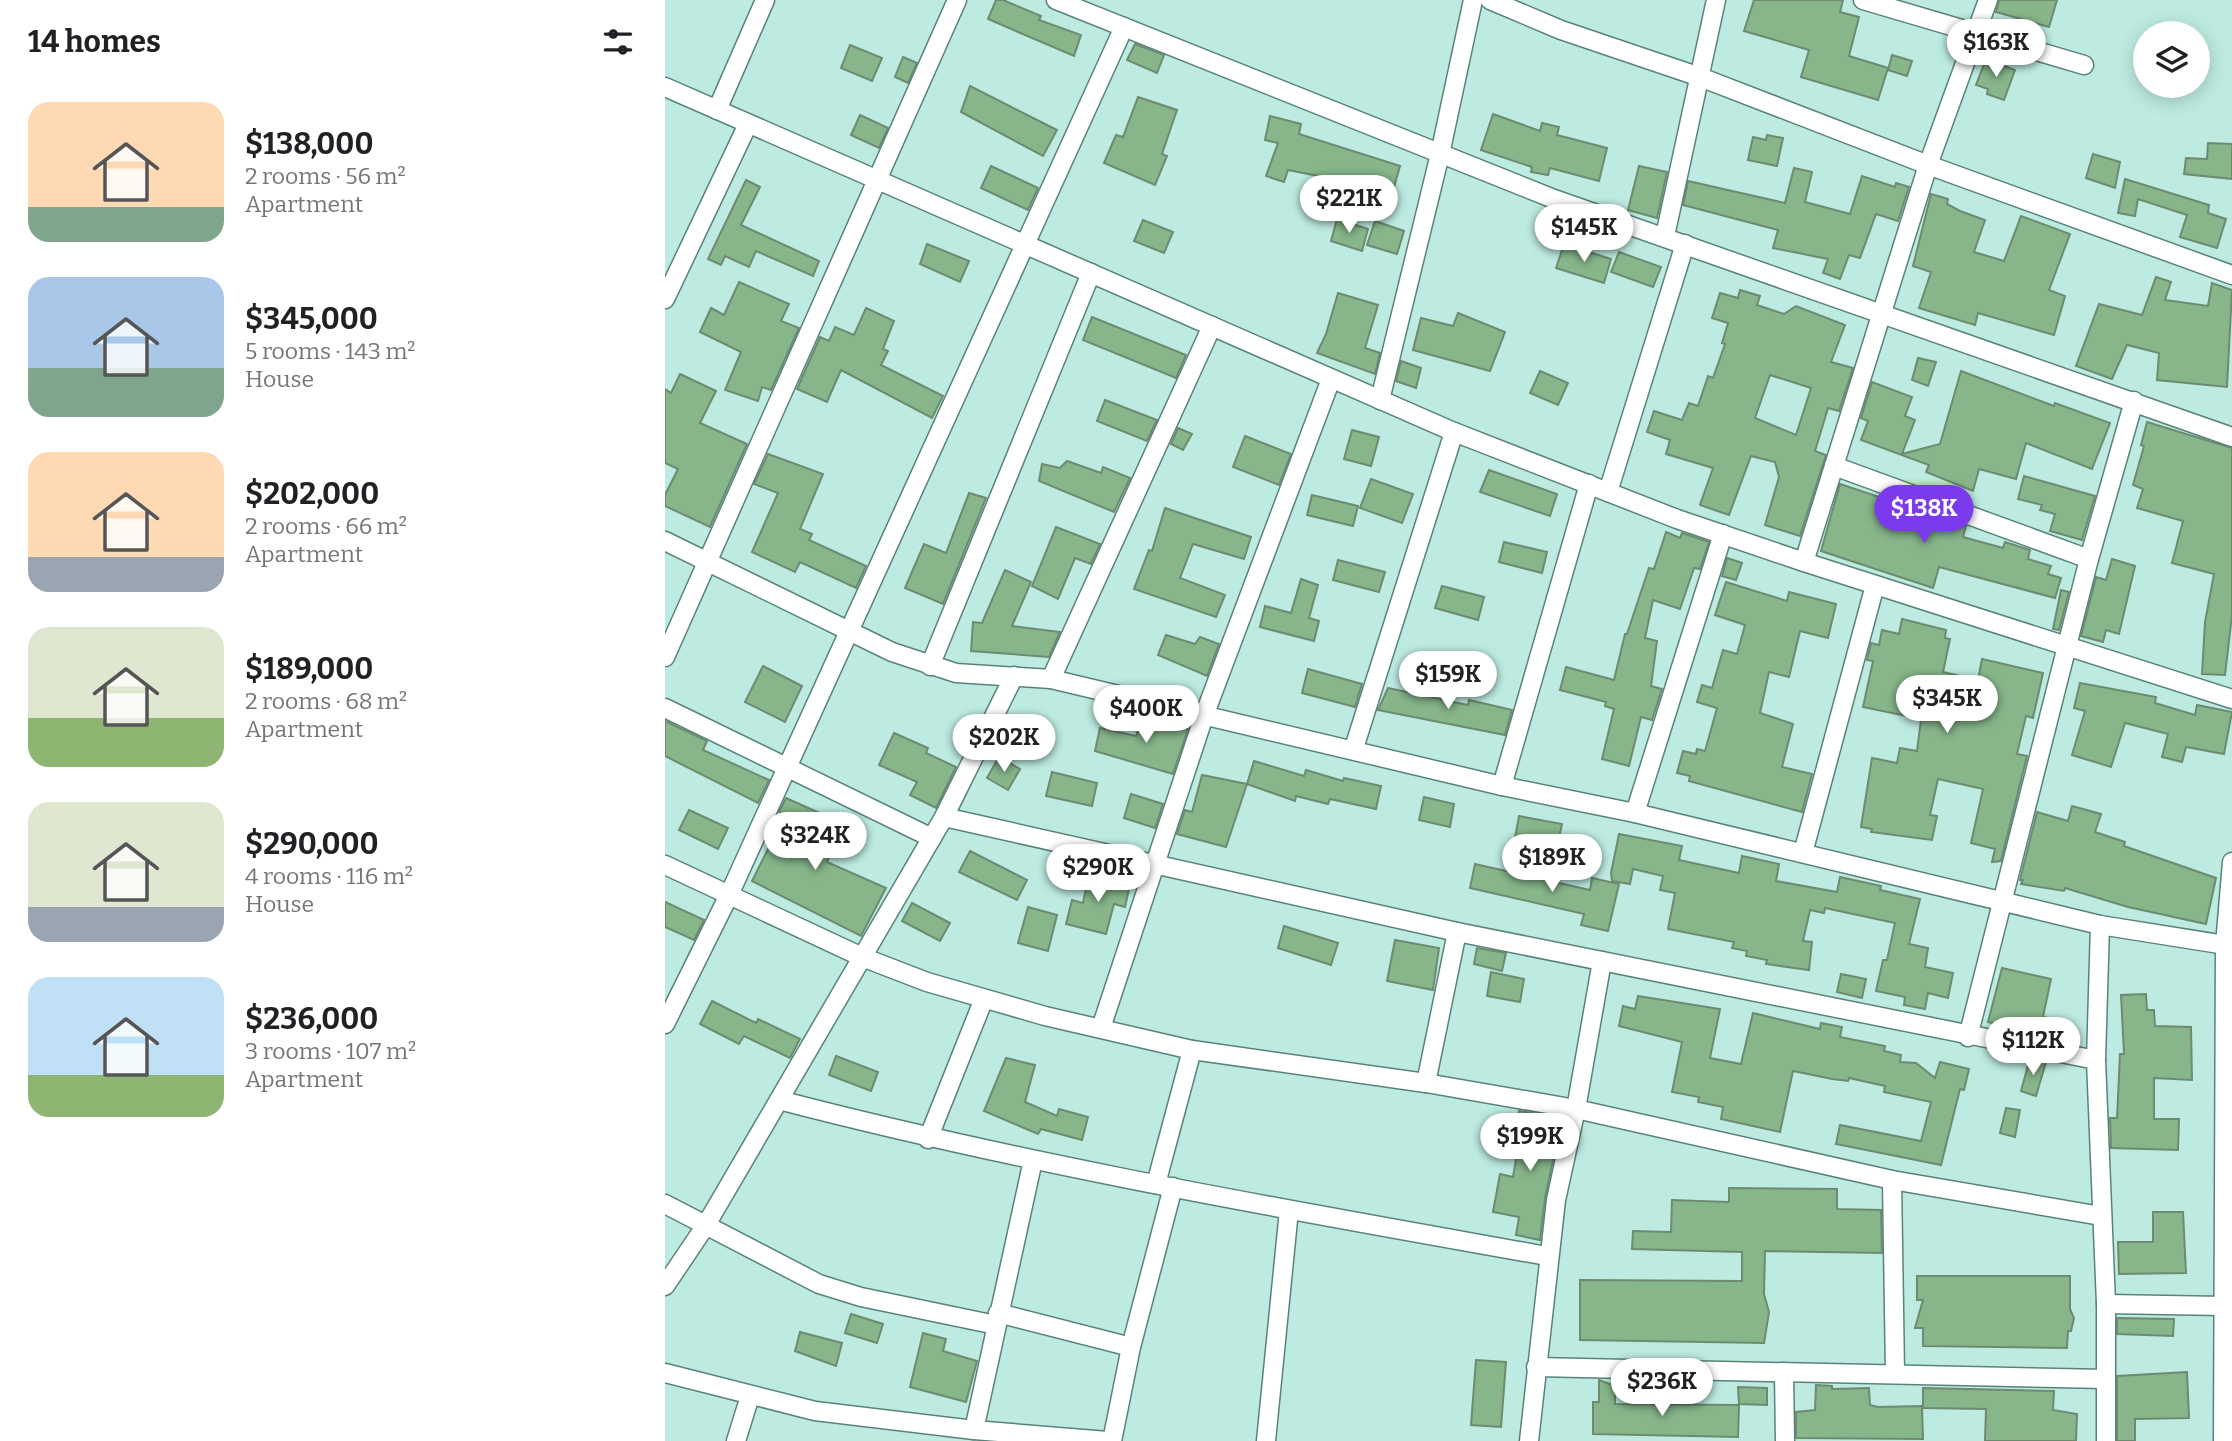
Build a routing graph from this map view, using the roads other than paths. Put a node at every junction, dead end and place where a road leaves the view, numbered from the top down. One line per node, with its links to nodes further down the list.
1 (765, 0): 15 (street)
2 (957, 0): 19 (street)
3 (1056, 0): 9 (street)
4 (1473, 0): 17 (street)
5 (1490, 0): 13 (street)
6 (1716, 0): 13 (street)
7 (1863, 0): 11 (street)
8 (1988, 0): 11 (street)
9 (1103, 8): 10 (street)
10 (1124, 27): 17 (street); 21 (street)
11 (1978, 34): 12 (street); 18 (street)
12 (2084, 65)
13 (1700, 77): 18 (street); 20 (street)
14 (665, 88): 15 (street)
15 (717, 110): 16 (street)
16 (748, 124): 19 (street); 25 (street)
17 (1440, 154): 20 (street); 29 (street)
18 (1928, 165): 24 (street); 26 (street)
19 (877, 181): 21 (street); 39 (street)
20 (1665, 236): 22 (street)
21 (1023, 244): 23 (street); 42 (street)
22 (1685, 244): 26 (street); 35 (street)
23 (1091, 273): 27 (street); 45 (street)
24 (2232, 275)
25 (665, 299)
26 (1880, 313): 30 (street); 33 (street)
27 (1212, 326): 28 (street); 47 (street)
28 (1331, 379): 29 (street); 50 (street)
29 (1380, 400): 31 (street)
30 (2134, 401): 32 (street); 38 (street)
31 (1454, 432): 34 (street); 51 (street)
32 (2232, 437)
33 (1834, 466): 38 (street); 40 (street)
34 (1589, 484): 35 (street); 53 (street)
35 (1608, 492): 36 (street)
36 (1723, 534): 40 (street); 54 (street)
37 (665, 541): 39 (street)
38 (2089, 559): 43 (street)
39 (709, 562): 42 (street); 44 (street)
40 (1804, 562): 41 (street)
41 (1875, 585): 43 (street); 57 (street)
42 (849, 631): 45 (street); 52 (street)
43 (2067, 647): 48 (street); 62 (street)
44 (665, 657)
45 (930, 666): 46 (street)
46 (1014, 676): 47 (street); 55 (street)
47 (1051, 679): 50 (street)
48 (2232, 699)
49 (665, 708): 52 (street)
50 (1204, 716): 51 (street); 59 (street)
51 (1354, 748): 53 (street)
52 (787, 766): 56 (street); 61 (street)
53 (1502, 786): 54 (street)
54 (1635, 813): 57 (street)
55 (944, 817): 56 (street); 59 (street)
56 (932, 838): 66 (street)
57 (1803, 853): 62 (street)
58 (2232, 862): 65 (street)
59 (1153, 864): 64 (street); 70 (street)
60 (665, 865): 61 (street)
61 (729, 895): 66 (street); 69 (street)
62 (2001, 900): 63 (street); 71 (street)
63 (2100, 925): 65 (street); 73 (street)
64 (1457, 932): 67 (street); 74 (street)
65 (2229, 945): 88 (street)
66 (862, 957): 68 (street); 75 (street)
67 (1602, 961): 71 (street); 76 (street)
68 (983, 1001): 70 (street); 77 (street)
69 (665, 1024)
70 (1101, 1028): 72 (street)
71 (1968, 1037): 73 (street)
72 (1192, 1051): 74 (street); 80 (street)
73 (2096, 1060): 83 (street)
74 (1426, 1083): 76 (street)
75 (779, 1100): 77 (street); 84 (street)
76 (1576, 1109): 79 (street); 85 (street)
77 (928, 1139): 78 (street)
78 (1033, 1160): 80 (street); 89 (street)
79 (1892, 1180): 83 (street); 94 (street)
80 (1165, 1186): 82 (street); 90 (street)
81 (665, 1204): 84 (street)
82 (1289, 1210): 85 (street); 101 (street)
83 (2101, 1216): 87 (street)
84 (706, 1225): 86 (street); 89 (street)
85 (1547, 1256): 91 (street)
86 (665, 1286)
87 (2106, 1304): 88 (street); 95 (street)
88 (2224, 1306): 105 (street)
89 (997, 1319): 90 (street); 97 (street)
90 (1131, 1347): 100 (street)
91 (1536, 1367): 92 (street); 102 (street)
92 (1784, 1372): 94 (street); 103 (street)
93 (665, 1373): 96 (street)
94 (1895, 1374): 95 (street)
95 (2105, 1379): 104 (street)
96 (750, 1396): 97 (street); 99 (street)
97 (974, 1430): 98 (street)
98 (1055, 1438): 100 (street)
99 (736, 1441)
100 (1110, 1441)
101 (1266, 1441)
102 (1529, 1441)
103 (1785, 1441)
104 (2106, 1441)
105 (2223, 1441)

